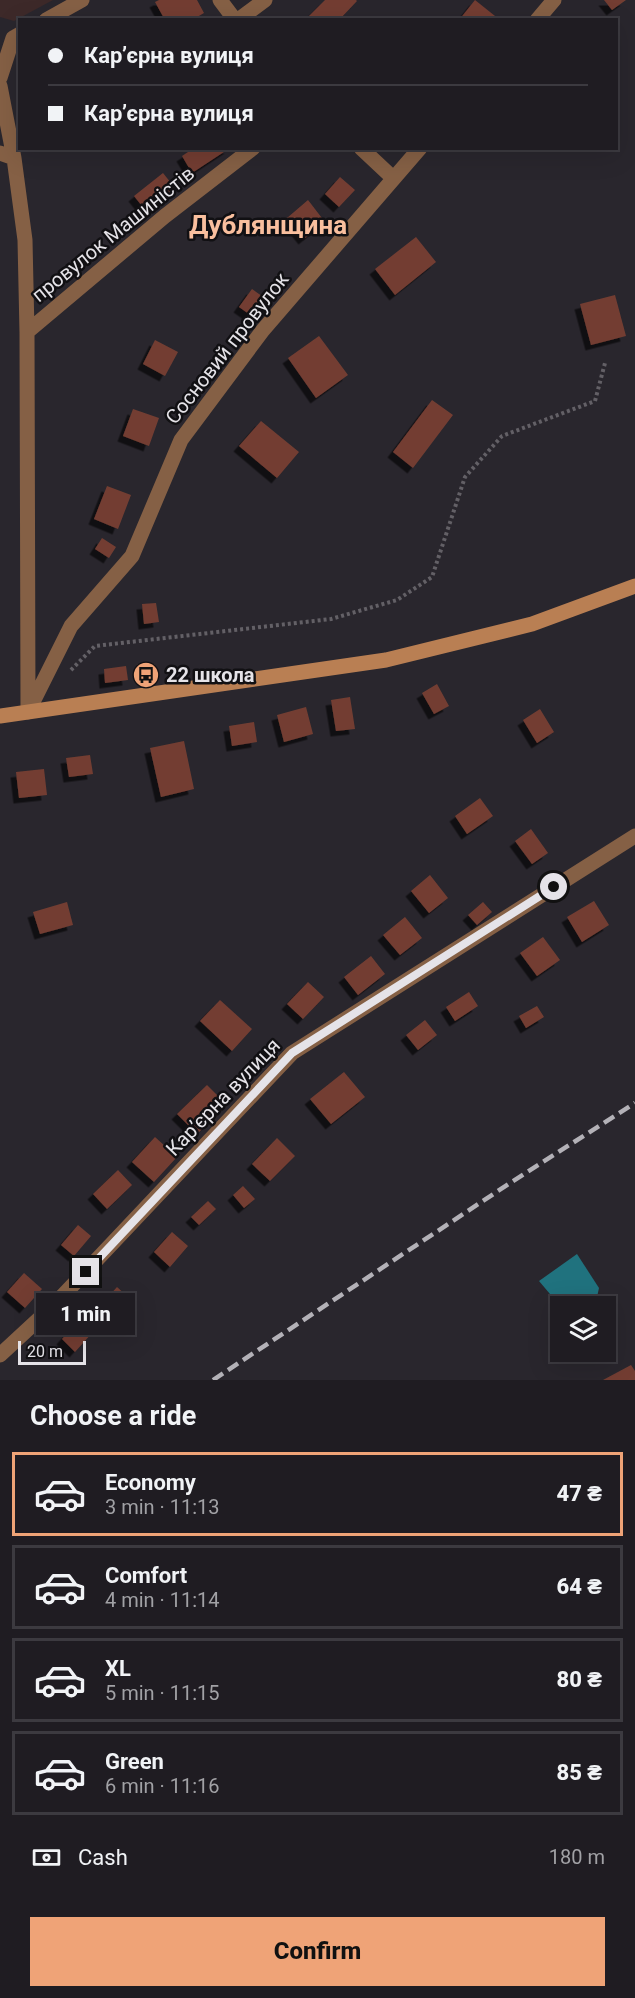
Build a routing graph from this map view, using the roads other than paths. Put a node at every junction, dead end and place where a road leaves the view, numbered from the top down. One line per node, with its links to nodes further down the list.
1 (82, 0): 5 (street)
2 (220, 0): 6 (street)
3 (265, 0): 7 (street)
4 (554, 0): 8 (street)
5 (50, 18)
6 (235, 18)
7 (240, 18)
8 (539, 18)
9 (16, 36): 10 (street)
10 (0, 78)
11 (0, 86): 15 (street)
12 (250, 150): 17 (street, провулок Машиністів)
13 (363, 150): 16 (street)
14 (418, 150): 16 (street, Сосновий провулок)
15 (7, 155): 17 (street)
16 (393, 178): 19 (street, Сосновий провулок)
17 (27, 332): 19 (street)
18 (635, 586): 19 (main road)
19 (28, 712): 20 (main road)
20 (0, 716)
21 (635, 836): 22 (street, Карʼєрна вулиця)
22 (0, 1355)

